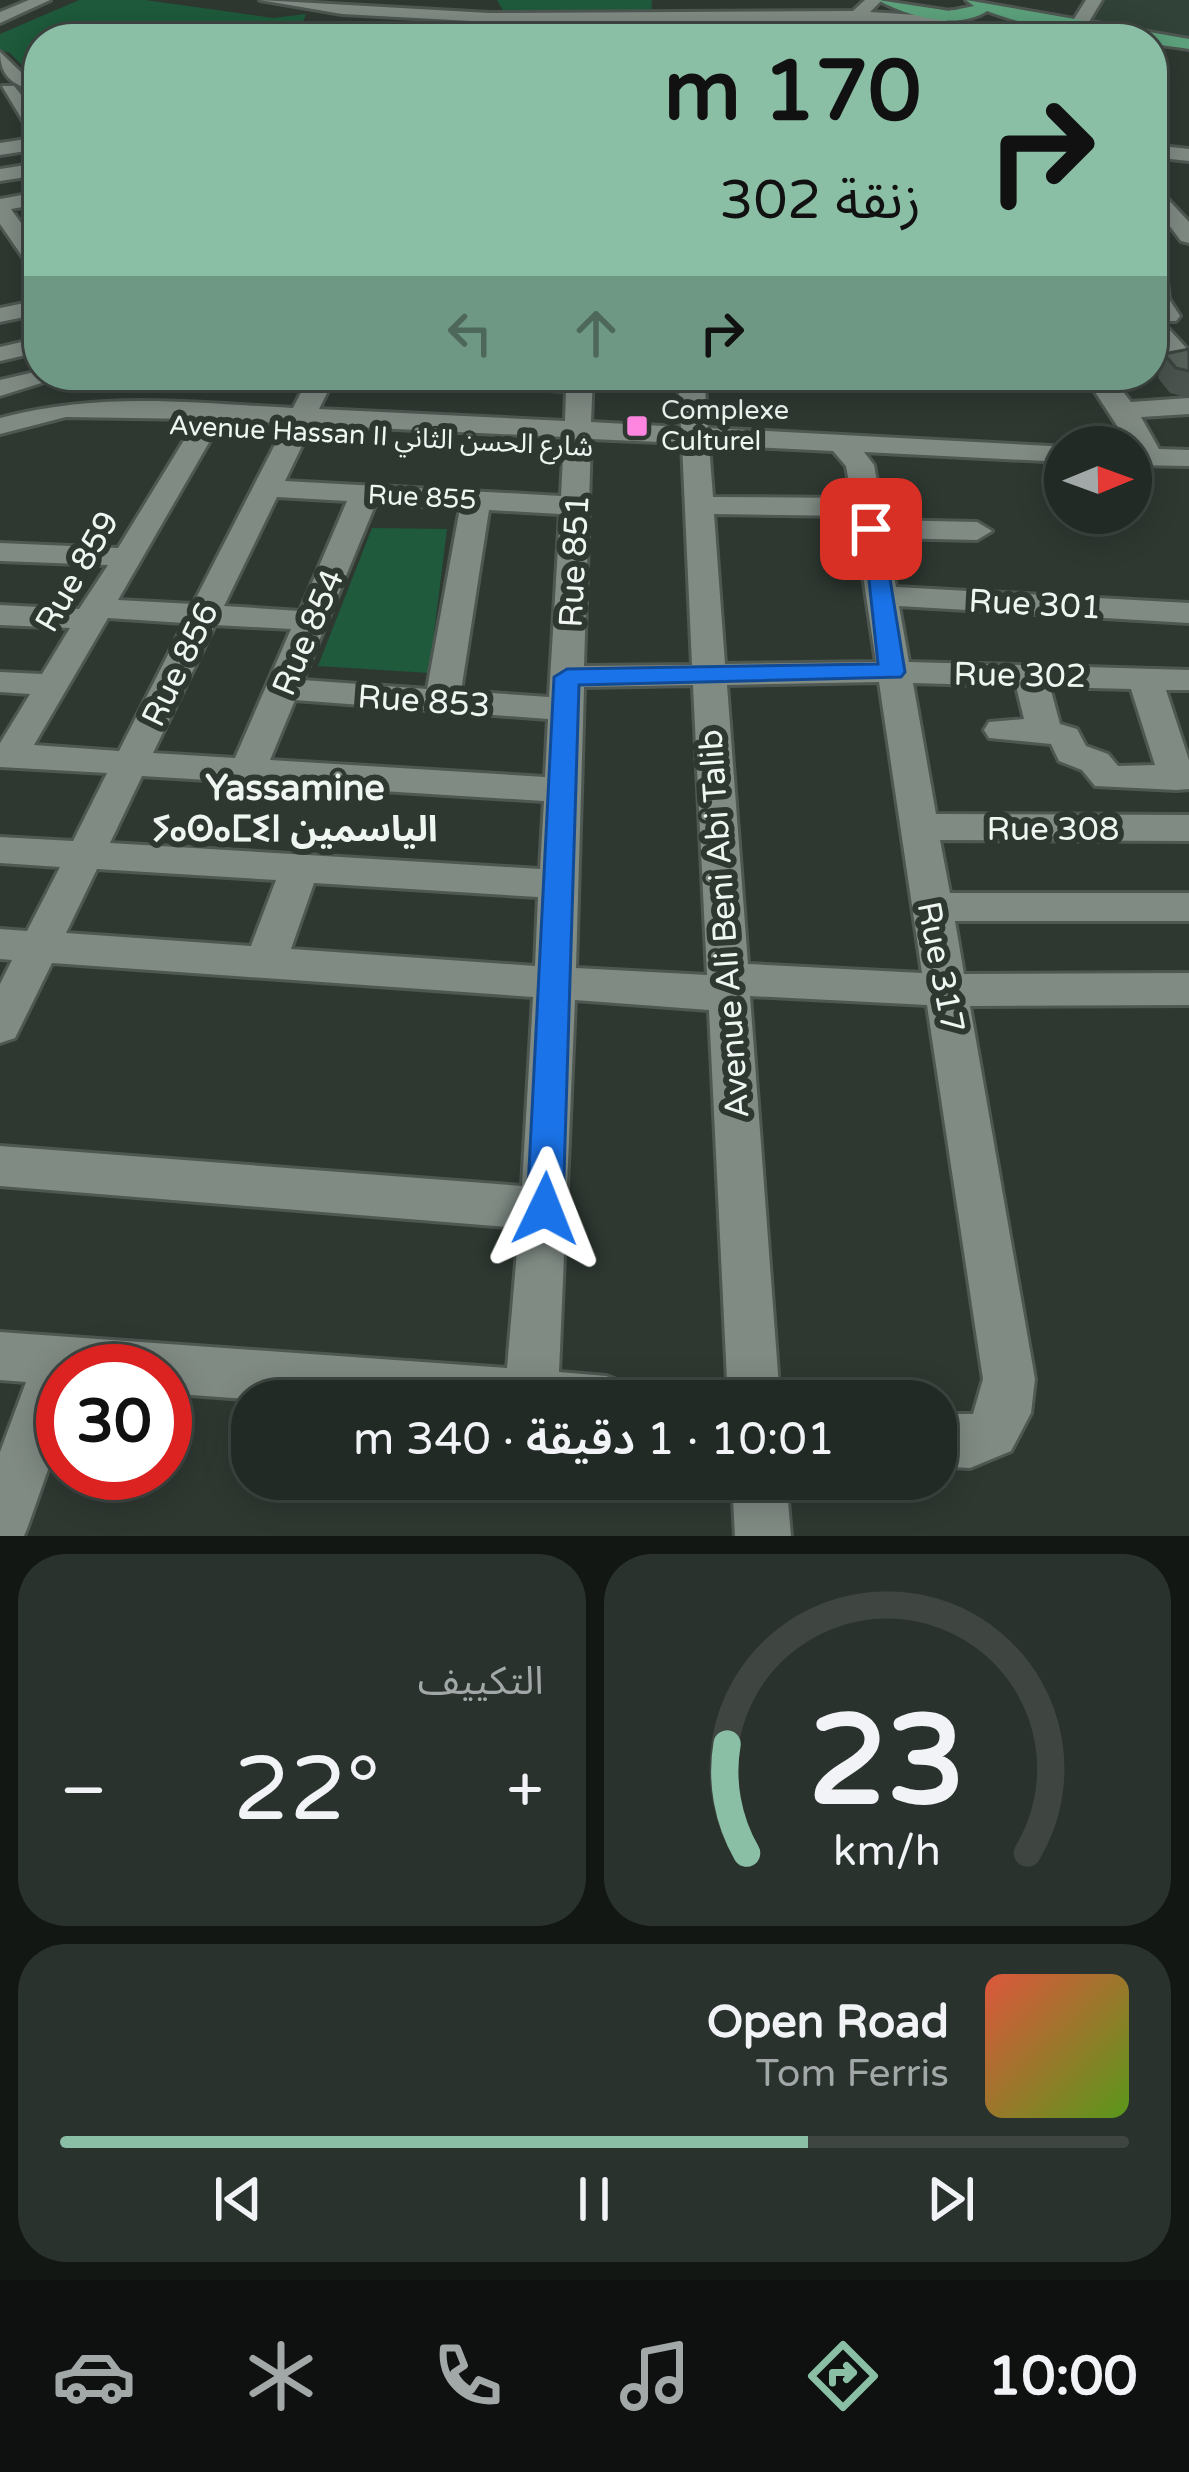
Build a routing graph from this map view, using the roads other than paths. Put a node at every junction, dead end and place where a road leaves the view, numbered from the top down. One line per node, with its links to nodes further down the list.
1 (42, 0): 11 (street)
2 (268, 0): 6 (street)
3 (874, 0): 10 (street)
4 (886, 0): 7 (main road)
5 (979, 3): 9 (main road); 13 (main road)
6 (322, 4): 8 (street)
7 (918, 4): 9 (main road)
8 (490, 9): 10 (street)
9 (956, 15): 10 (street); 12 (main road)
10 (857, 16)
11 (0, 18)
12 (987, 24)
13 (1053, 24)
14 (4, 76): 15 (street)
15 (24, 110)
16 (1, 143): 17 (street)
17 (19, 172)
18 (0, 207): 20 (street)
19 (1167, 216): 21 (street)
20 (19, 236)
21 (1189, 238)
22 (1167, 327): 23 (street)
23 (1189, 359)
24 (315, 390): 30 (street, Rue 856)
25 (580, 390): 34 (street, Rue 851)
26 (691, 390): 36 (street, Avenue Ali Beni Abi Talib)
27 (1109, 390): 29 (street)
28 (1189, 406): 29 (street)
29 (1124, 410): 33 (street)
30 (299, 422): 31 (street, Avenue Hassan II شارع الحسن الثاني); 32 (street, Avenue Hassan II شارع الحسن الثاني); 34 (street, Avenue Hassan II شارع الحسن الثاني); 42 (street, Rue 856)
31 (206, 425): 35 (street, Avenue Hassan II شارع الحسن الثاني); 50 (street, Rue 859)
32 (0, 426)
33 (1129, 426)
34 (579, 439): 36 (street, Avenue Hassan II شارع الحسن الثاني); 46 (street, Rue 851)
35 (0, 442)
36 (691, 446): 38 (street, Avenue Hassan II شارع الحسن الثاني); 45 (street, Avenue Ali Beni Abi Talib)
37 (1044, 453): 38 (street, Avenue Hassan II شارع الحسن الثاني)
38 (851, 457): 41 (street); 47 (street, Rue 317)
39 (1152, 457): 40 (street)
40 (1189, 458)
41 (979, 468)
42 (266, 488): 43 (street, Rue 855); 55 (street, Rue 856)
43 (365, 494): 44 (street, Rue 855); 56 (street, Rue 854)
44 (476, 500): 46 (street, Rue 855); 66 (street)
45 (695, 505): 47 (street); 59 (street, Avenue Ali Beni Abi Talib)
46 (577, 506): 65 (street, Rue 851)
47 (869, 518): 48 (street); 51 (street, Rue 317)
48 (977, 532)
49 (0, 552): 50 (street)
50 (124, 557): 54 (street, Rue 859)
51 (882, 596): 52 (street, Rue 301); 57 (street, Rue 317)
52 (1189, 613)
53 (0, 614): 54 (street)
54 (91, 614): 55 (street); 63 (street, Rue 859)
55 (204, 614): 56 (street); 70 (street, Rue 856)
56 (311, 621): 64 (street, Rue 854)
57 (892, 672): 58 (street, Rue 302); 59 (street, Rue 302); 75 (street, Rue 317)
58 (1030, 672): 60 (street, Rue 302); 68 (street)
59 (706, 676): 65 (street, Rue 853); 87 (street, Avenue Ali Beni Abi Talib)
60 (1145, 678): 61 (street, Rue 302); 72 (street)
61 (1189, 680)
62 (0, 682): 63 (street)
63 (51, 685): 69 (street, Rue 859)
64 (284, 689): 66 (street, Rue 853); 71 (street, Rue 854)
65 (566, 693): 66 (street, Rue 853); 74 (street, Rue 851)
66 (442, 703)
67 (1001, 730): 68 (street)
68 (1044, 731): 73 (street)
69 (5, 755): 70 (street)
70 (130, 764): 71 (street); 79 (street, Rue 856)
71 (248, 770): 74 (street)
72 (1183, 777): 73 (street)
73 (1108, 778): 76 (street)
74 (560, 790): 81 (street, Rue 851)
75 (917, 827): 76 (street, Rue 308); 82 (street, Rue 317)
76 (1121, 828): 77 (street, Rue 308)
77 (1189, 828)
78 (0, 850): 79 (street)
79 (86, 856): 80 (street); 84 (street, Rue 856)
80 (300, 869): 81 (street); 85 (street)
81 (557, 884): 86 (street, Rue 851)
82 (929, 907): 83 (street); 89 (street, Rue 317)
83 (1189, 907)
84 (20, 946): 85 (street); 90 (street, Rue 856)
85 (266, 962): 86 (street)
86 (553, 984): 87 (street); 92 (street, Rue 851)
87 (727, 987): 89 (street); 98 (street, Avenue Ali Beni Abi Talib)
88 (1189, 989): 89 (street)
89 (950, 990): 100 (street, Rue 317)
90 (0, 1026)
91 (0, 1166): 92 (street)
92 (545, 1209): 97 (street, Rue 851)
93 (0, 1356): 94 (street)
94 (36, 1361)
95 (192, 1372): 96 (street)
96 (319, 1380)
97 (532, 1380)
98 (753, 1380)
99 (36, 1427): 102 (street)
100 (957, 1443)
101 (760, 1500): 103 (street)
102 (0, 1526)
103 (763, 1536)

